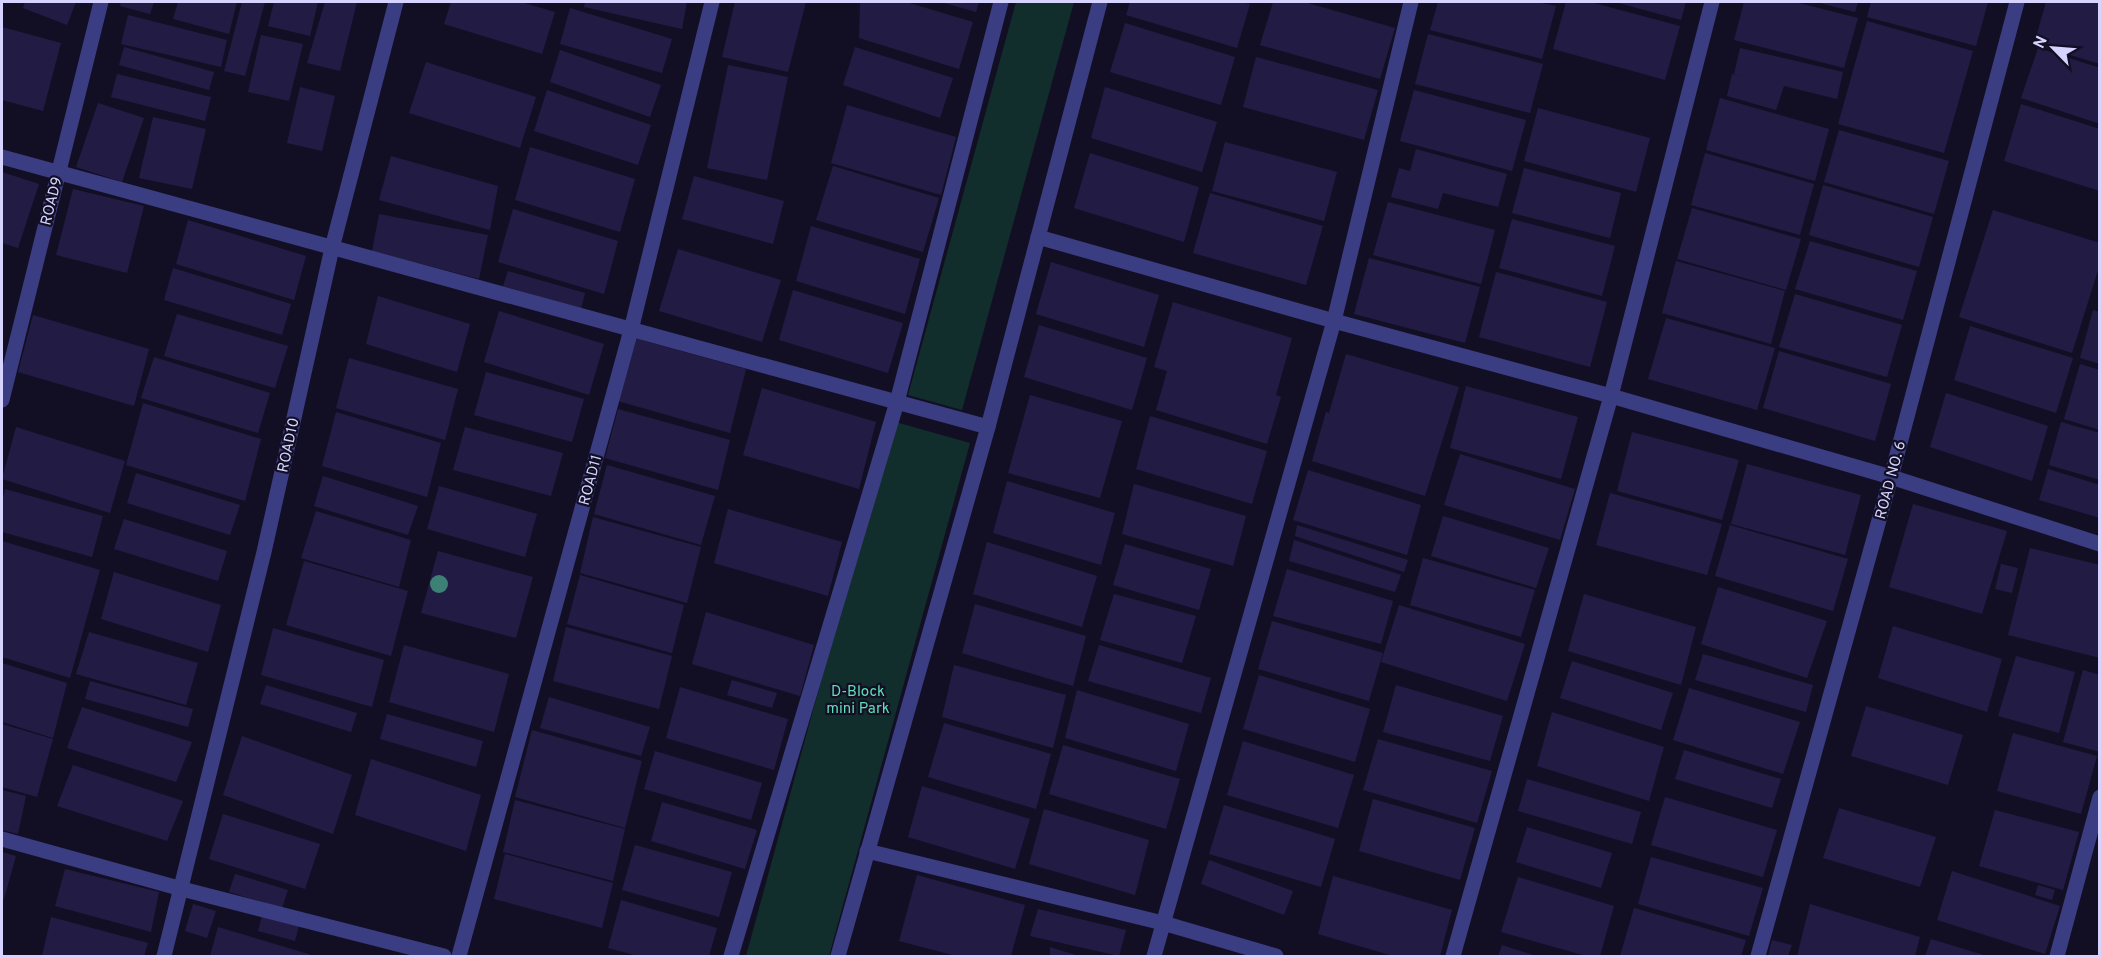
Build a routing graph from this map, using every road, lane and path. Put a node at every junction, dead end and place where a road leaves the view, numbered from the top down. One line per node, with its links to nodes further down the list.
1 (101, 2): 10 (street, ROAD9)
2 (396, 2): 12 (street, ROAD10)
3 (712, 2): 14 (street, ROAD11)
4 (1001, 2): 17 (street)
5 (1100, 2): 11 (street)
6 (1411, 2): 13 (street)
7 (1712, 2): 15 (street)
8 (2017, 2): 19 (street, ROAD NO. 6)
9 (2, 157): 10 (street)
10 (58, 173): 12 (street); 16 (street, ROAD9)
11 (1038, 237): 13 (street); 18 (street)
12 (332, 248): 14 (street); 24 (street, ROAD10)
13 (1334, 321): 15 (street); 25 (street)
14 (631, 330): 17 (street); 28 (street, ROAD11)
15 (1611, 396): 19 (street); 33 (street)
16 (2, 400)
17 (897, 402): 18 (street); 29 (street)
18 (988, 427): 23 (street)
19 (1891, 477): 20 (street); 34 (street, ROAD NO. 6)
20 (2100, 544)
21 (2100, 797): 35 (street)
22 (2, 839): 24 (street)
23 (867, 851): 25 (street); 30 (street)
24 (182, 889): 26 (street, ROAD10); 27 (street)
25 (1163, 923): 31 (street); 32 (street)
26 (164, 957)
27 (444, 957)
28 (459, 957)
29 (731, 957)
30 (838, 957)
31 (1154, 957)
32 (1276, 957)
33 (1453, 957)
34 (1758, 957)
35 (2057, 957)

